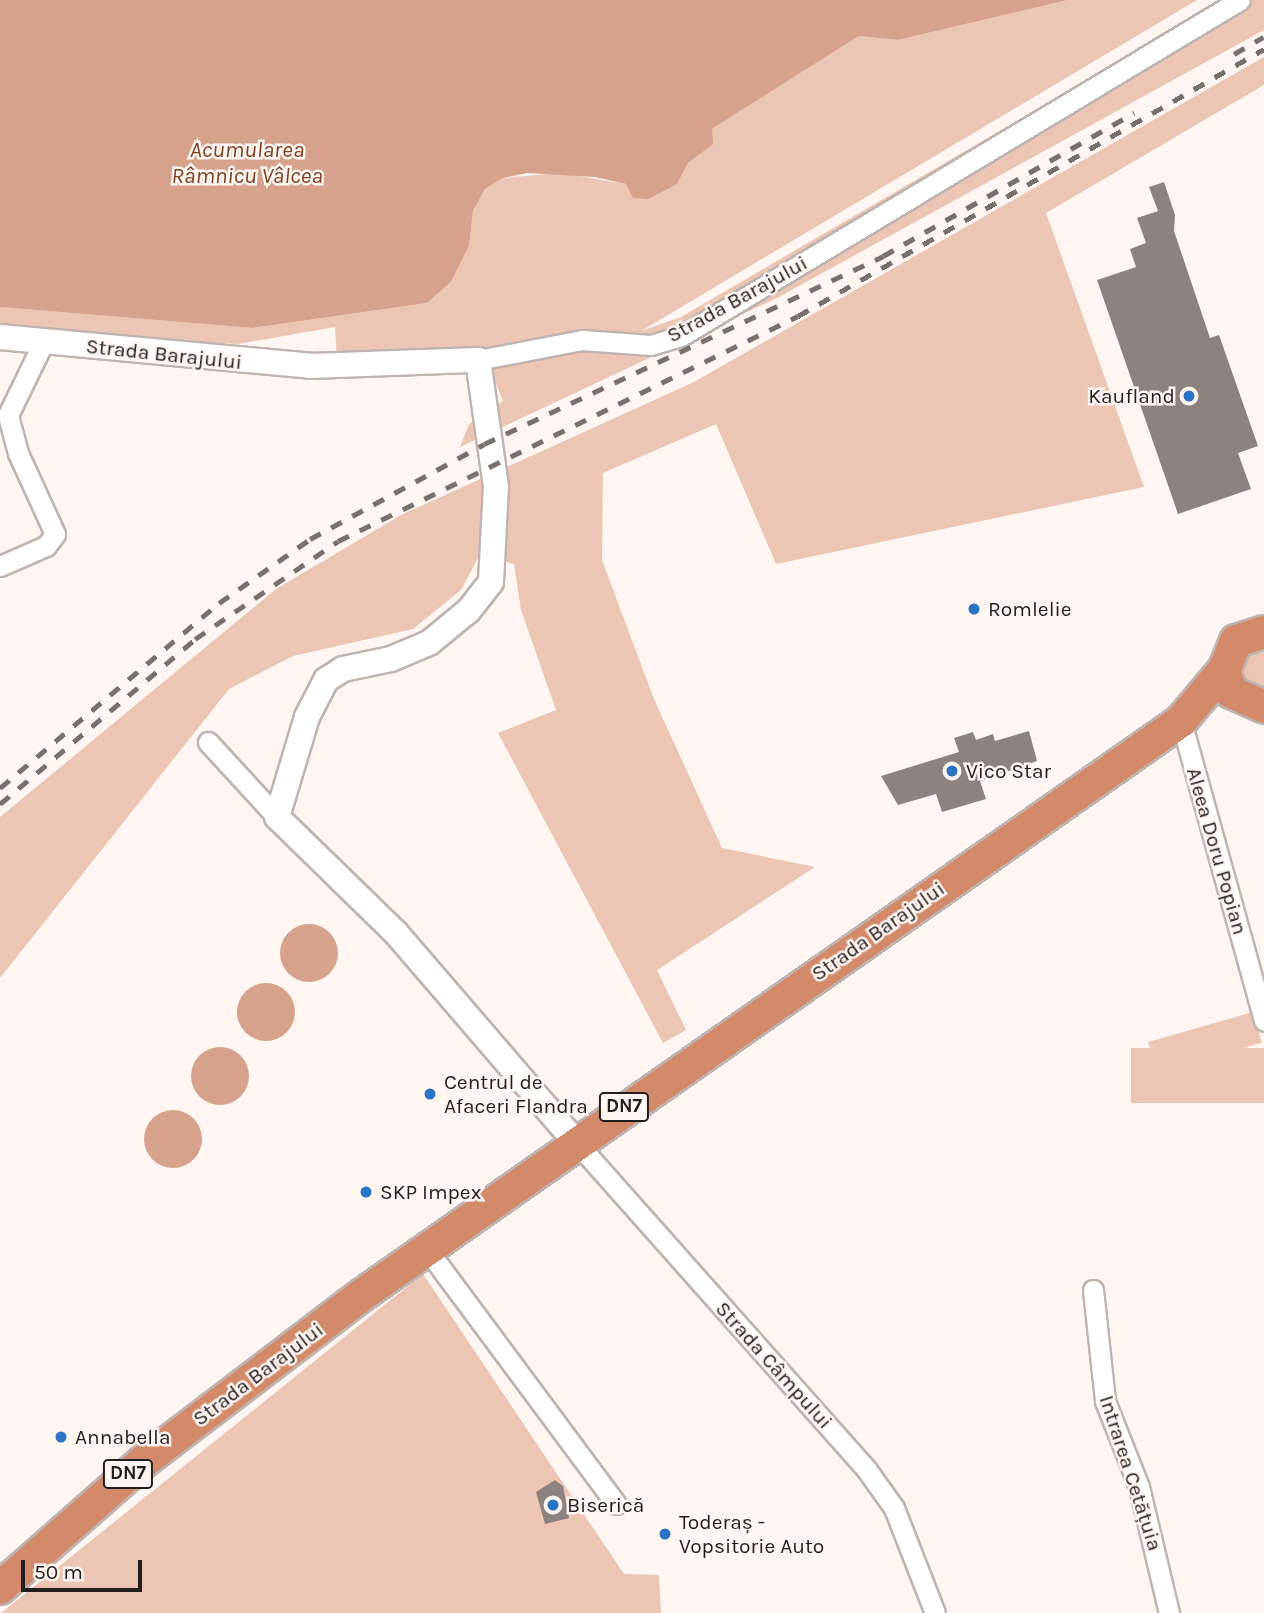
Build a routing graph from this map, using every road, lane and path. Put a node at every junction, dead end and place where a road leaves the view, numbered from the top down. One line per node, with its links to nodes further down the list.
1 (1240, 0): 4 (street, Strada Barajului)
2 (0, 337): 3 (street, Strada Barajului)
3 (44, 341): 4 (street, Strada Barajului); 5 (street)
4 (478, 360): 11 (street)
5 (0, 566)
6 (1263, 631): 7 (highway, DN7)
7 (1224, 670): 8 (highway, DN7); 9 (highway, Strada Barajului / DN7)
8 (1258, 706): 9 (highway, Strada Barajului / DN7)
9 (1181, 721): 12 (street, Aleea Doru Popian); 13 (highway, Strada Barajului / DN7)
10 (208, 742): 11 (street)
11 (277, 817): 13 (street)
12 (1264, 1021)
13 (575, 1141): 14 (highway, Strada Barajului / DN7); 18 (street, Strada Câmpului)
14 (426, 1248): 16 (street); 17 (highway, Strada Barajului / DN7)
15 (1093, 1290): 19 (street, Intrarea Cetățuia)
16 (616, 1504)
17 (0, 1588)
18 (935, 1613)
19 (1169, 1613)

